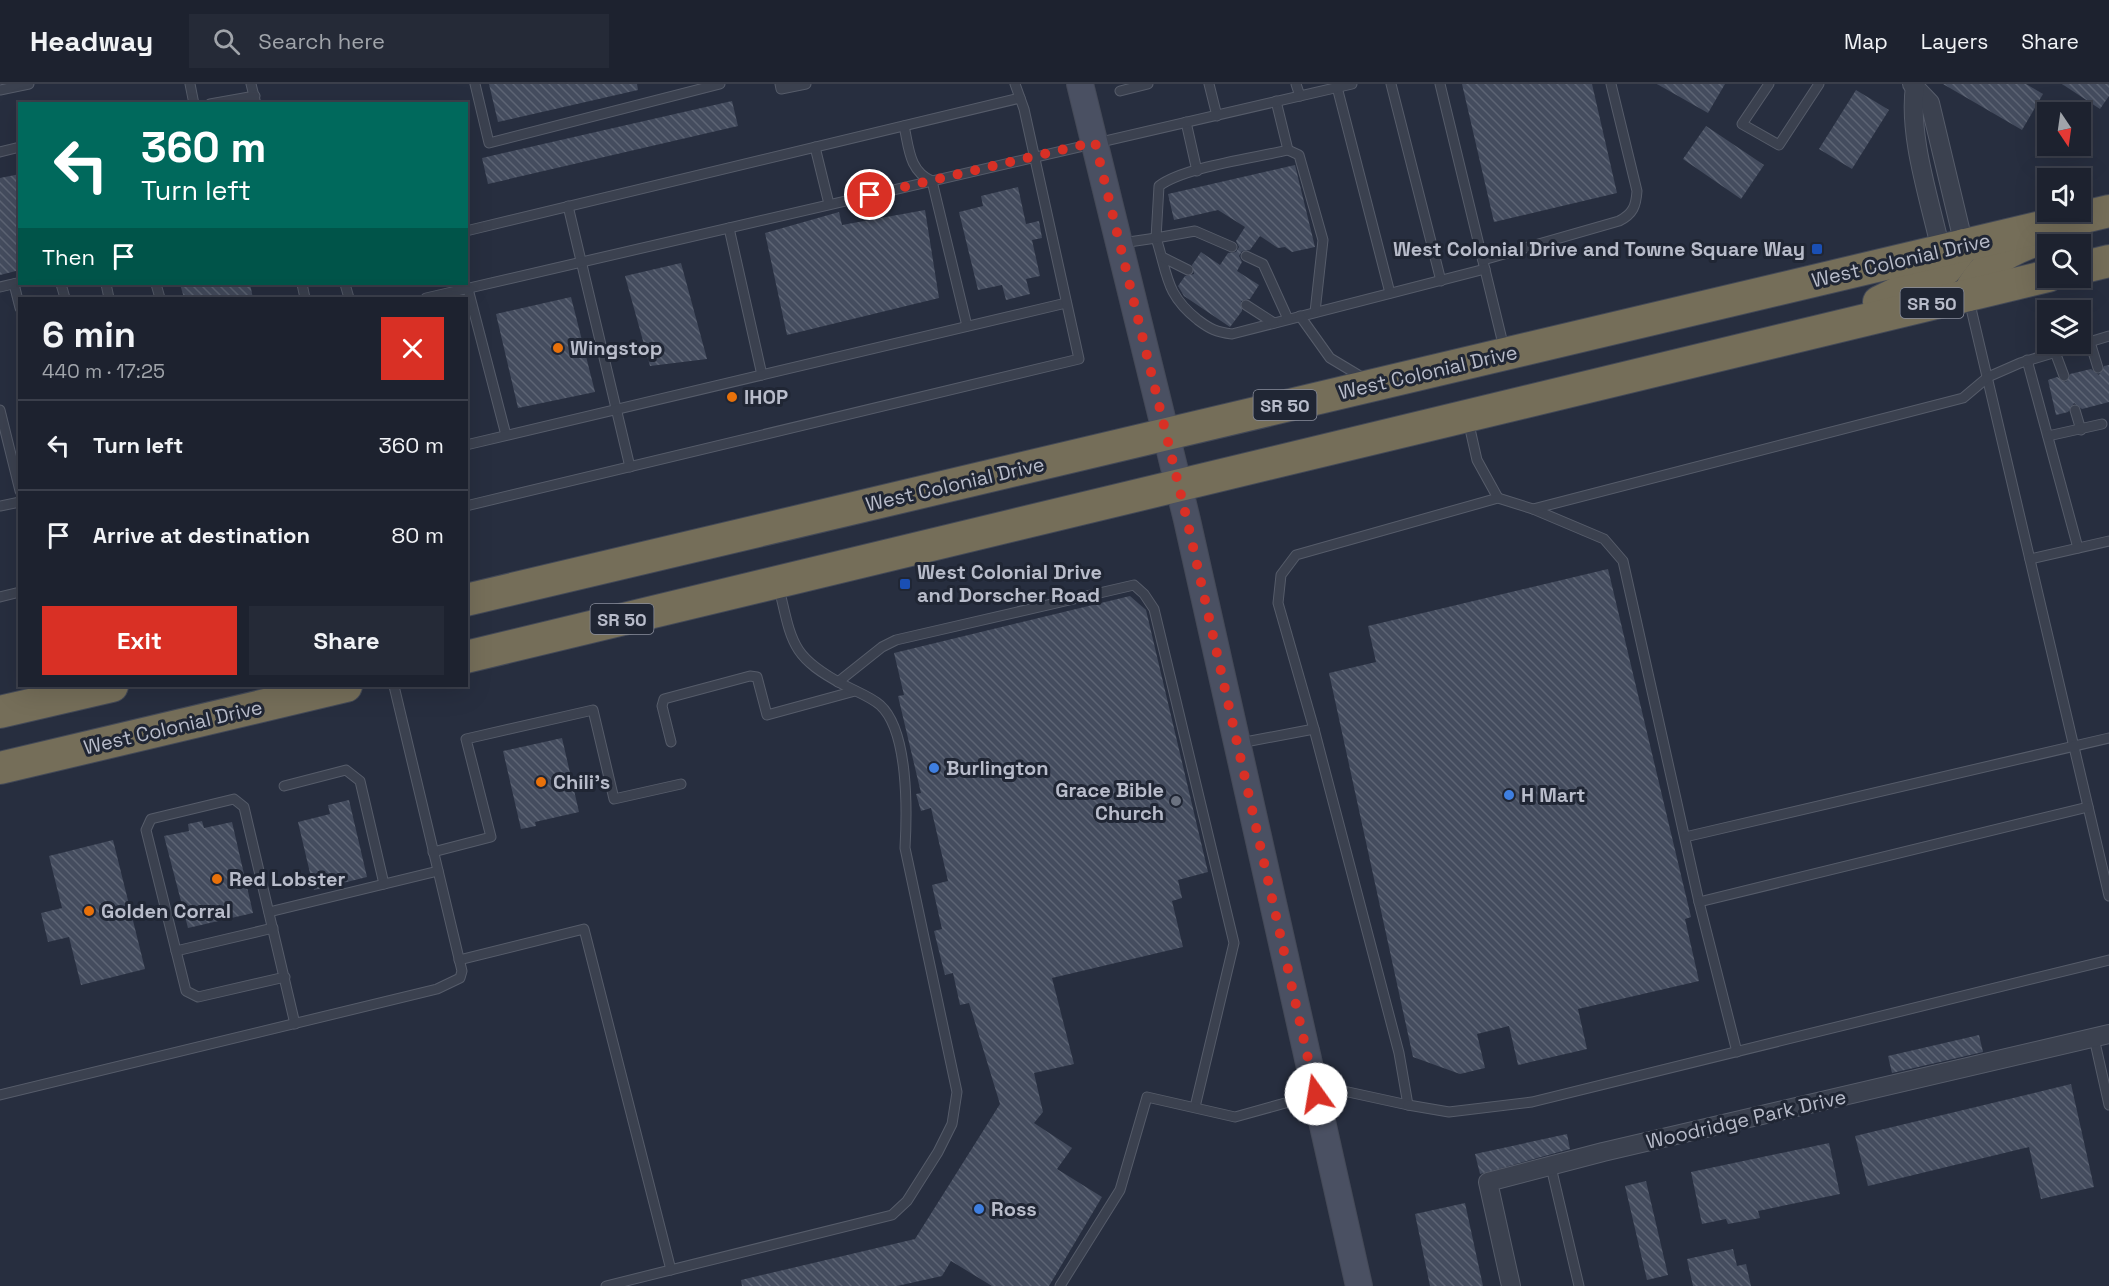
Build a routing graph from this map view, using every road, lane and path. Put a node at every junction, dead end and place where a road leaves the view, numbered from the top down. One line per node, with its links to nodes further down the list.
1 (29, 84): 21 (lane)
2 (190, 84): 26 (lane)
3 (251, 84): 25 (lane)
4 (475, 84): 5 (lane)
5 (720, 84)
6 (780, 84): 7 (lane)
7 (806, 84)
8 (1015, 84): 24 (lane)
9 (1080, 84): 32 (street)
10 (1148, 84): 22 (lane)
11 (1209, 84): 29 (lane)
12 (1296, 84): 23 (lane)
13 (1352, 84): 20 (lane)
14 (1391, 84): 57 (lane)
15 (1440, 84): 53 (lane)
16 (1611, 84): 53 (lane)
17 (1769, 84): 18 (lane)
18 (1819, 84)
19 (1915, 85): 48 (street)
20 (1340, 86): 23 (lane); 61 (lane)
21 (0, 90)
22 (1120, 91)
23 (1299, 96): 28 (lane)
24 (1020, 98): 31 (lane); 37 (lane)
25 (255, 100): 27 (lane)
26 (194, 102)
27 (232, 102)
28 (1276, 102): 29 (lane); 35 (lane)
29 (1217, 116): 30 (lane)
30 (1186, 122): 32 (lane); 38 (lane)
31 (904, 126): 33 (lane); 39 (lane)
32 (1095, 142): 37 (lane); 46 (street)
33 (815, 147): 40 (lane); 41 (lane)
34 (18, 148): 36 (lane)
35 (1288, 150): 38 (lane); 66 (lane)
36 (0, 152)
37 (1033, 157): 39 (lane); 64 (lane)
38 (1197, 171): 45 (lane)
39 (932, 181): 40 (lane); 70 (lane)
40 (829, 204): 43 (lane)
41 (568, 206): 44 (lane); 52 (lane)
42 (2107, 212): 48 (highway, West Colonial Drive / SR 50); 62 (highway)
43 (729, 228): 52 (lane); 80 (lane)
44 (468, 231)
45 (1156, 238): 46 (lane); 47 (lane); 50 (lane)
46 (1119, 243): 90 (street)
47 (1232, 247)
48 (1952, 248): 71 (highway); 75 (highway, West Colonial Drive / SR 50)
49 (1246, 256): 68 (lane)
50 (1162, 257): 55 (lane); 69 (lane)
51 (2109, 261): 54 (highway)
52 (580, 262): 60 (lane); 84 (lane)
53 (1484, 265): 57 (lane); 75 (lane)
54 (2091, 265)
55 (1188, 270)
56 (2037, 279): 62 (highway, SR 50)
57 (1441, 281): 61 (lane)
58 (16, 283): 59 (lane)
59 (0, 287)
60 (468, 289): 63 (lane); 91 (lane)
61 (1390, 293): 66 (lane)
62 (1968, 295): 71 (highway, SR 50); 82 (lane)
63 (431, 297)
64 (1066, 303): 70 (lane); 94 (lane)
65 (1246, 305): 69 (lane)
66 (1316, 312): 67 (lane)
67 (1300, 316): 68 (lane); 83 (lane)
68 (1288, 319): 69 (lane)
69 (1274, 323)
70 (967, 326): 80 (lane)
71 (1816, 331): 87 (highway, SR 50)
72 (2109, 336): 73 (lane)
73 (2091, 342)
74 (2091, 345): 79 (lane)
75 (1506, 353): 83 (highway, West Colonial Drive / SR 50)
76 (2048, 354): 78 (lane)
77 (2056, 354): 81 (lane)
78 (2027, 360): 82 (lane); 92 (lane)
79 (2098, 368)
80 (762, 375): 84 (lane)
81 (2064, 376)
82 (1988, 377): 101 (lane); 104 (lane)
83 (1375, 384): 90 (highway, West Colonial Drive / SR 50)
84 (616, 409): 91 (lane); 94 (lane)
85 (0, 410): 95 (lane)
86 (2075, 410): 89 (lane)
87 (1467, 416): 96 (highway, SR 50); 97 (lane)
88 (2102, 424): 89 (lane)
89 (2081, 430): 92 (lane)
90 (1166, 433): 96 (street); 108 (highway, West Colonial Drive / SR 50)
91 (506, 435): 93 (lane)
92 (2048, 436): 103 (lane)
93 (468, 444)
94 (630, 467): 100 (lane)
95 (18, 483)
96 (1179, 486): 105 (highway, SR 50); 119 (street)
97 (1498, 498): 101 (lane); 116 (lane)
98 (18, 502): 99 (lane)
99 (0, 506)
100 (468, 506)
101 (1533, 509): 125 (lane)
102 (2109, 541): 103 (lane)
103 (2078, 548): 104 (lane)
104 (2030, 559): 120 (lane)
105 (778, 582): 109 (highway, SR 50); 110 (lane)
106 (18, 592): 107 (lane)
107 (0, 597)
108 (468, 600)
109 (468, 657)
110 (837, 682): 114 (lane); 144 (lane)
111 (108, 687): 115 (highway)
112 (342, 687): 121 (highway, West Colonial Drive)
113 (394, 687): 126 (lane)
114 (855, 691): 118 (lane); 146 (lane)
115 (0, 712)
116 (1314, 729): 119 (lane); 142 (lane)
117 (2109, 738): 120 (lane)
118 (671, 741)
119 (1237, 744): 140 (street)
120 (2074, 747): 124 (lane); 125 (lane)
121 (0, 768)
122 (681, 784): 126 (lane)
123 (284, 786): 128 (lane)
124 (2088, 807): 129 (lane); 130 (lane)
125 (1685, 837): 130 (lane)
126 (433, 852): 127 (lane)
127 (438, 871): 128 (lane); 134 (lane)
128 (384, 885): 131 (lane)
129 (2109, 896)
130 (1699, 902): 139 (lane)
131 (269, 912): 132 (lane); 133 (lane)
132 (273, 928): 133 (lane); 136 (lane)
133 (176, 951): 136 (lane)
134 (459, 960): 137 (lane); 146 (lane)
135 (2109, 960): 139 (lane)
136 (285, 977): 137 (lane)
137 (296, 1024): 141 (lane)
138 (2102, 1036): 143 (lane); 145 (street, Woodridge Park Drive)
139 (1737, 1052): 142 (lane)
140 (1315, 1089): 142 (lane); 144 (lane); 149 (street)
141 (0, 1095)
142 (1408, 1105)
143 (2109, 1106)
144 (1195, 1107): 148 (lane)
145 (1551, 1167): 150 (street, Woodridge Park Drive); 151 (lane)
146 (671, 1270): 147 (lane)
147 (606, 1286)
148 (1060, 1286)
149 (1359, 1286)
150 (1511, 1286)
151 (1579, 1286)

